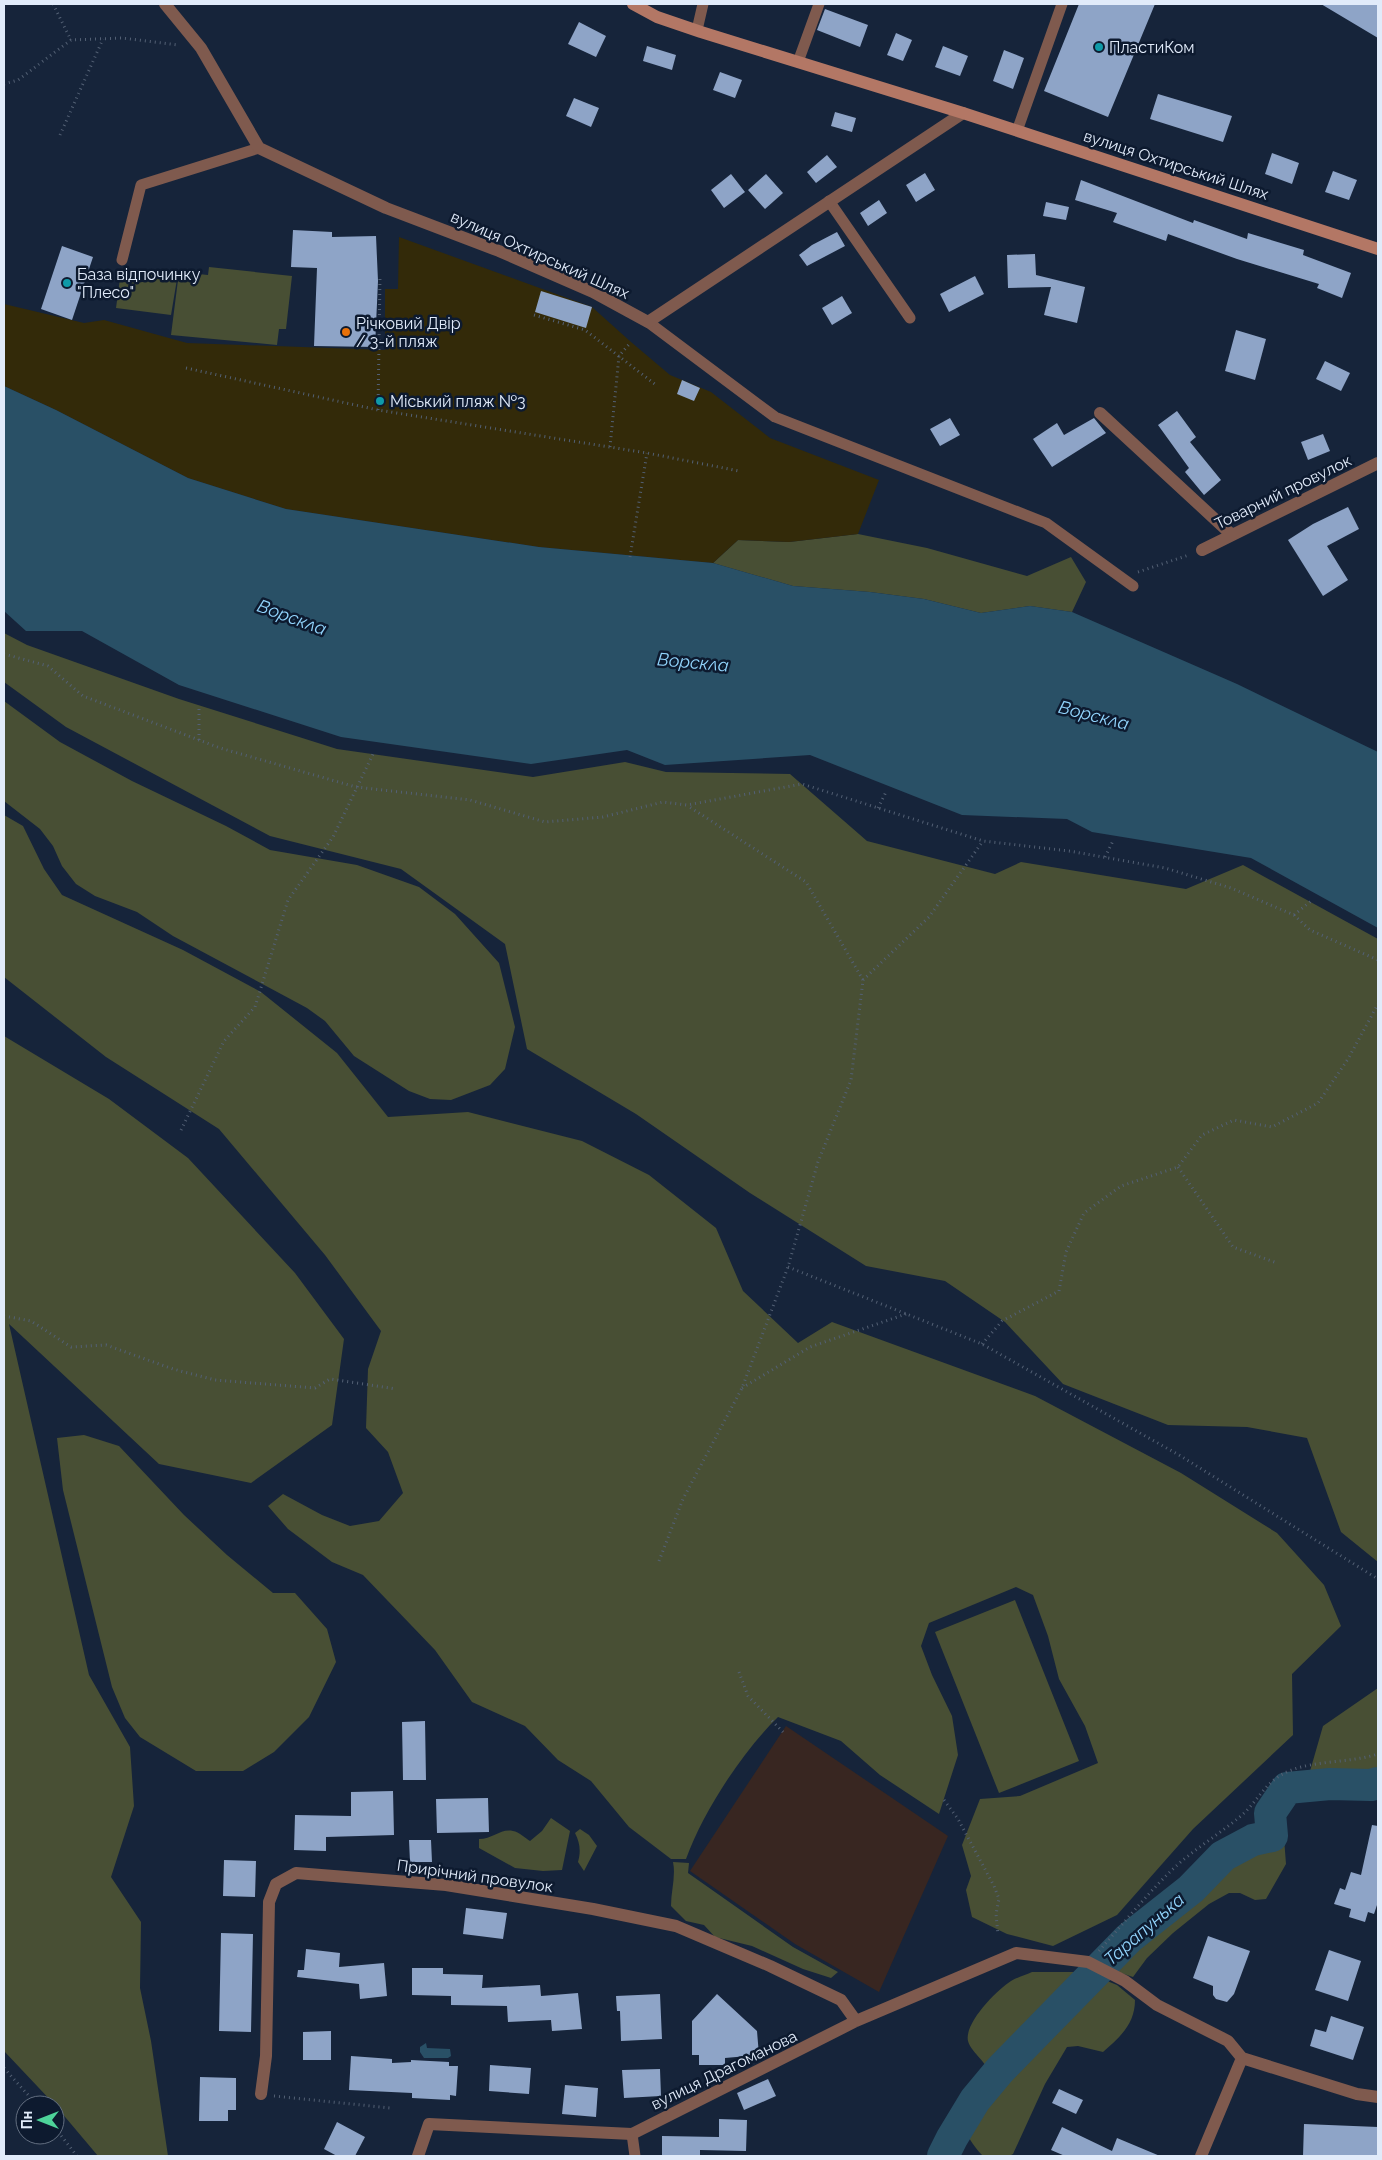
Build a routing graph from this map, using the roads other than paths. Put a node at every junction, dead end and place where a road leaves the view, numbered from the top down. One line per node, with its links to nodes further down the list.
1 (165, 4): 10 (street)
2 (633, 4): 6 (main road, вулиця Охтирський Шлях)
3 (704, 4): 6 (lane)
4 (819, 4): 7 (lane)
5 (1062, 4): 9 (lane)
6 (697, 30): 7 (main road, вулиця Охтирський Шлях)
7 (798, 62): 8 (main road, вулиця Охтирський Шлях)
8 (963, 113): 9 (main road, вулиця Охтирський Шлях); 11 (street)
9 (1017, 131): 12 (main road, вулиця Охтирський Шлях)
10 (259, 148): 13 (lane); 15 (street, вулиця Охтирський Шлях)
11 (829, 201): 14 (lane); 15 (street)
12 (1378, 249)
13 (122, 260)
14 (910, 318)
15 (648, 322): 20 (lane)
16 (1100, 413): 18 (street)
17 (1378, 463): 18 (street, Товарний провулок)
18 (1232, 535): 19 (street, Товарний провулок)
19 (1202, 550)
20 (1133, 586)
21 (856, 2021): 22 (street, вулиця Драгоманова); 23 (street, Прирічний провулок); 25 (street, вулиця Драгоманова)
22 (1242, 2058): 24 (street); 28 (street)
23 (261, 2094)
24 (1378, 2097)
25 (632, 2134): 26 (street, вулиця Драгоманова); 27 (lane)
26 (418, 2156)
27 (635, 2156)
28 (1201, 2156)

